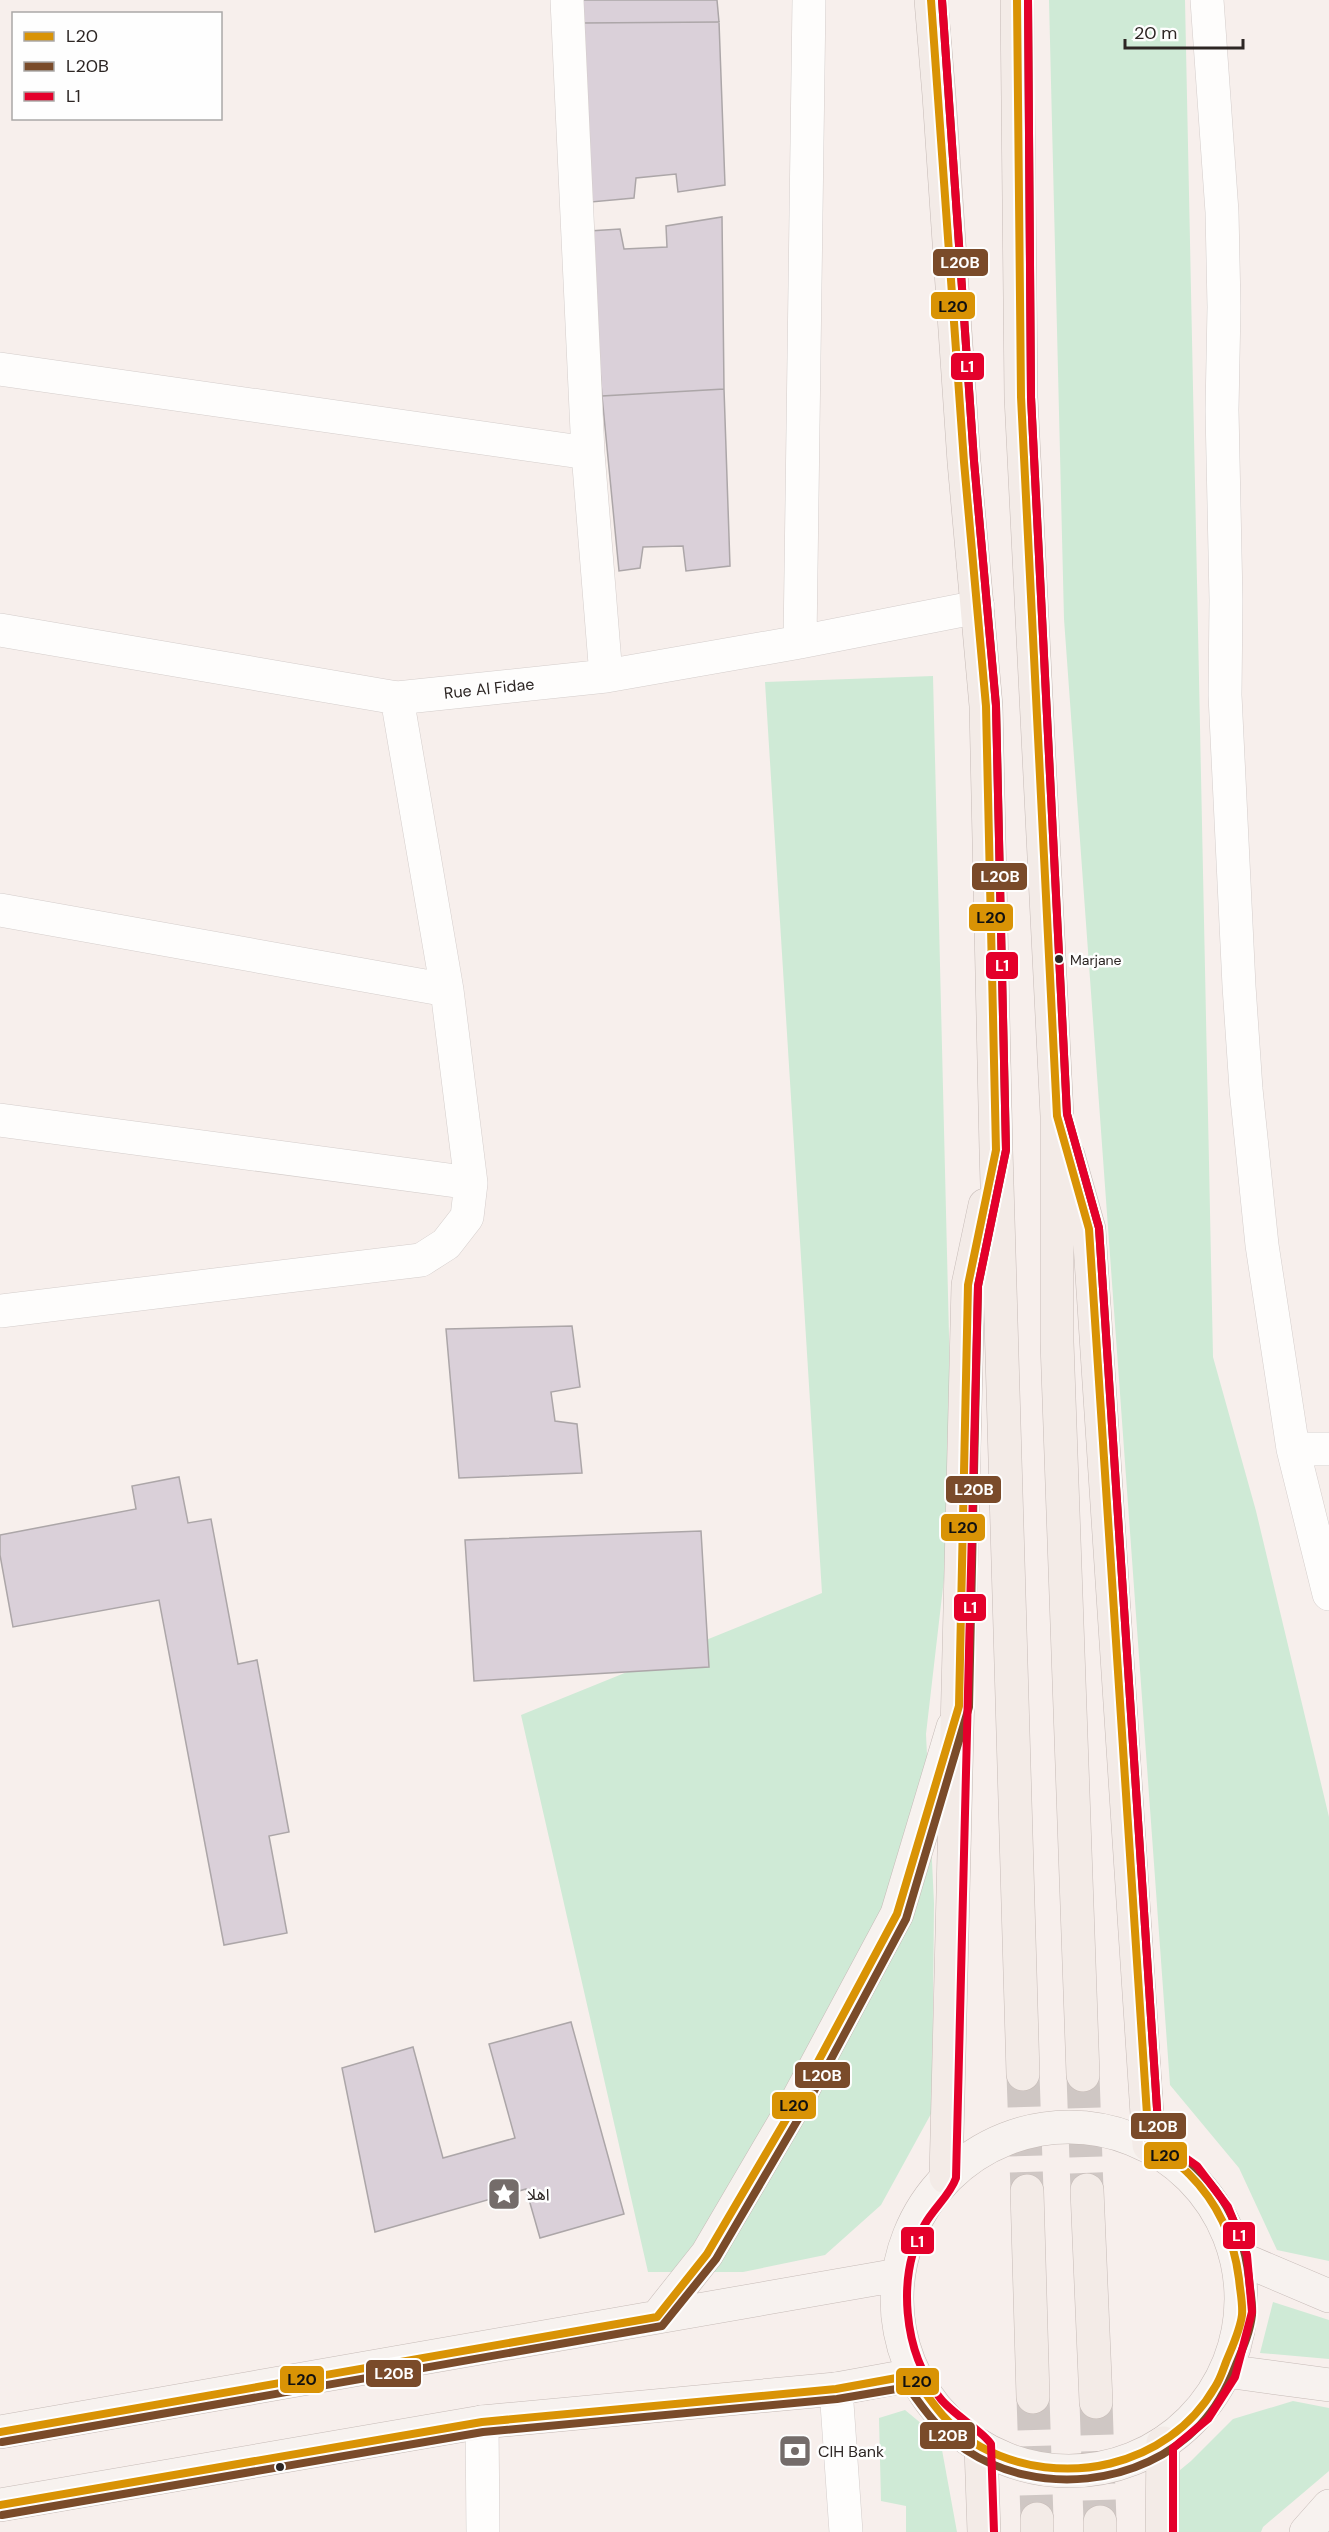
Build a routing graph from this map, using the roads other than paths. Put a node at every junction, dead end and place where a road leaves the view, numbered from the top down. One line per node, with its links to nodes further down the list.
1 (567, 0): 7 (street)
2 (809, 0): 10 (street)
3 (930, 0): 8 (highway)
4 (1017, 0): 15 (highway)
5 (1207, 0): 20 (street)
6 (0, 369): 7 (street)
7 (588, 453): 11 (street)
8 (978, 607): 10 (street, Rue Al Fidae); 17 (highway)
9 (0, 630): 12 (street, Rue Al Fidae)
10 (801, 642): 11 (street, Rue Al Fidae)
11 (606, 676): 12 (street, Rue Al Fidae)
12 (397, 698): 14 (street)
13 (0, 910): 14 (street)
14 (447, 990): 18 (street)
15 (1057, 1116): 26 (highway); 27 (highway)
16 (0, 1120): 18 (street)
17 (996, 1150): 24 (highway); 25 (highway)
18 (471, 1183): 19 (street)
19 (0, 1311)
20 (1293, 1449): 21 (street); 22 (street)
21 (1329, 1449)
22 (1317, 1503): 23 (street)
23 (1329, 1594)
24 (959, 1706): 28 (highway); 34 (main road)
25 (1023, 2074)
26 (1083, 2075)
27 (1149, 2145): 28 (main road); 31 (main road)
28 (946, 2177): 32 (main road)
29 (1087, 2190): 40 (highway)
30 (1027, 2191): 39 (highway)
31 (1237, 2257): 33 (main road); 35 (main road)
32 (898, 2275): 34 (main road); 36 (main road)
33 (1329, 2296)
34 (657, 2317): 42 (main road)
35 (1226, 2371): 37 (main road); 43 (main road)
36 (913, 2375): 38 (main road); 44 (main road)
37 (1329, 2385)
38 (836, 2389): 41 (main road); 48 (street)
39 (1033, 2397)
40 (1096, 2402)
41 (482, 2422): 45 (main road); 47 (street)
42 (0, 2432)
43 (1164, 2443): 44 (main road); 50 (highway)
44 (981, 2448): 49 (highway)
45 (0, 2505)
46 (1329, 2506): 51 (main road)
47 (483, 2532)
48 (846, 2532)
49 (984, 2532)
50 (1162, 2532)
51 (1306, 2532)

